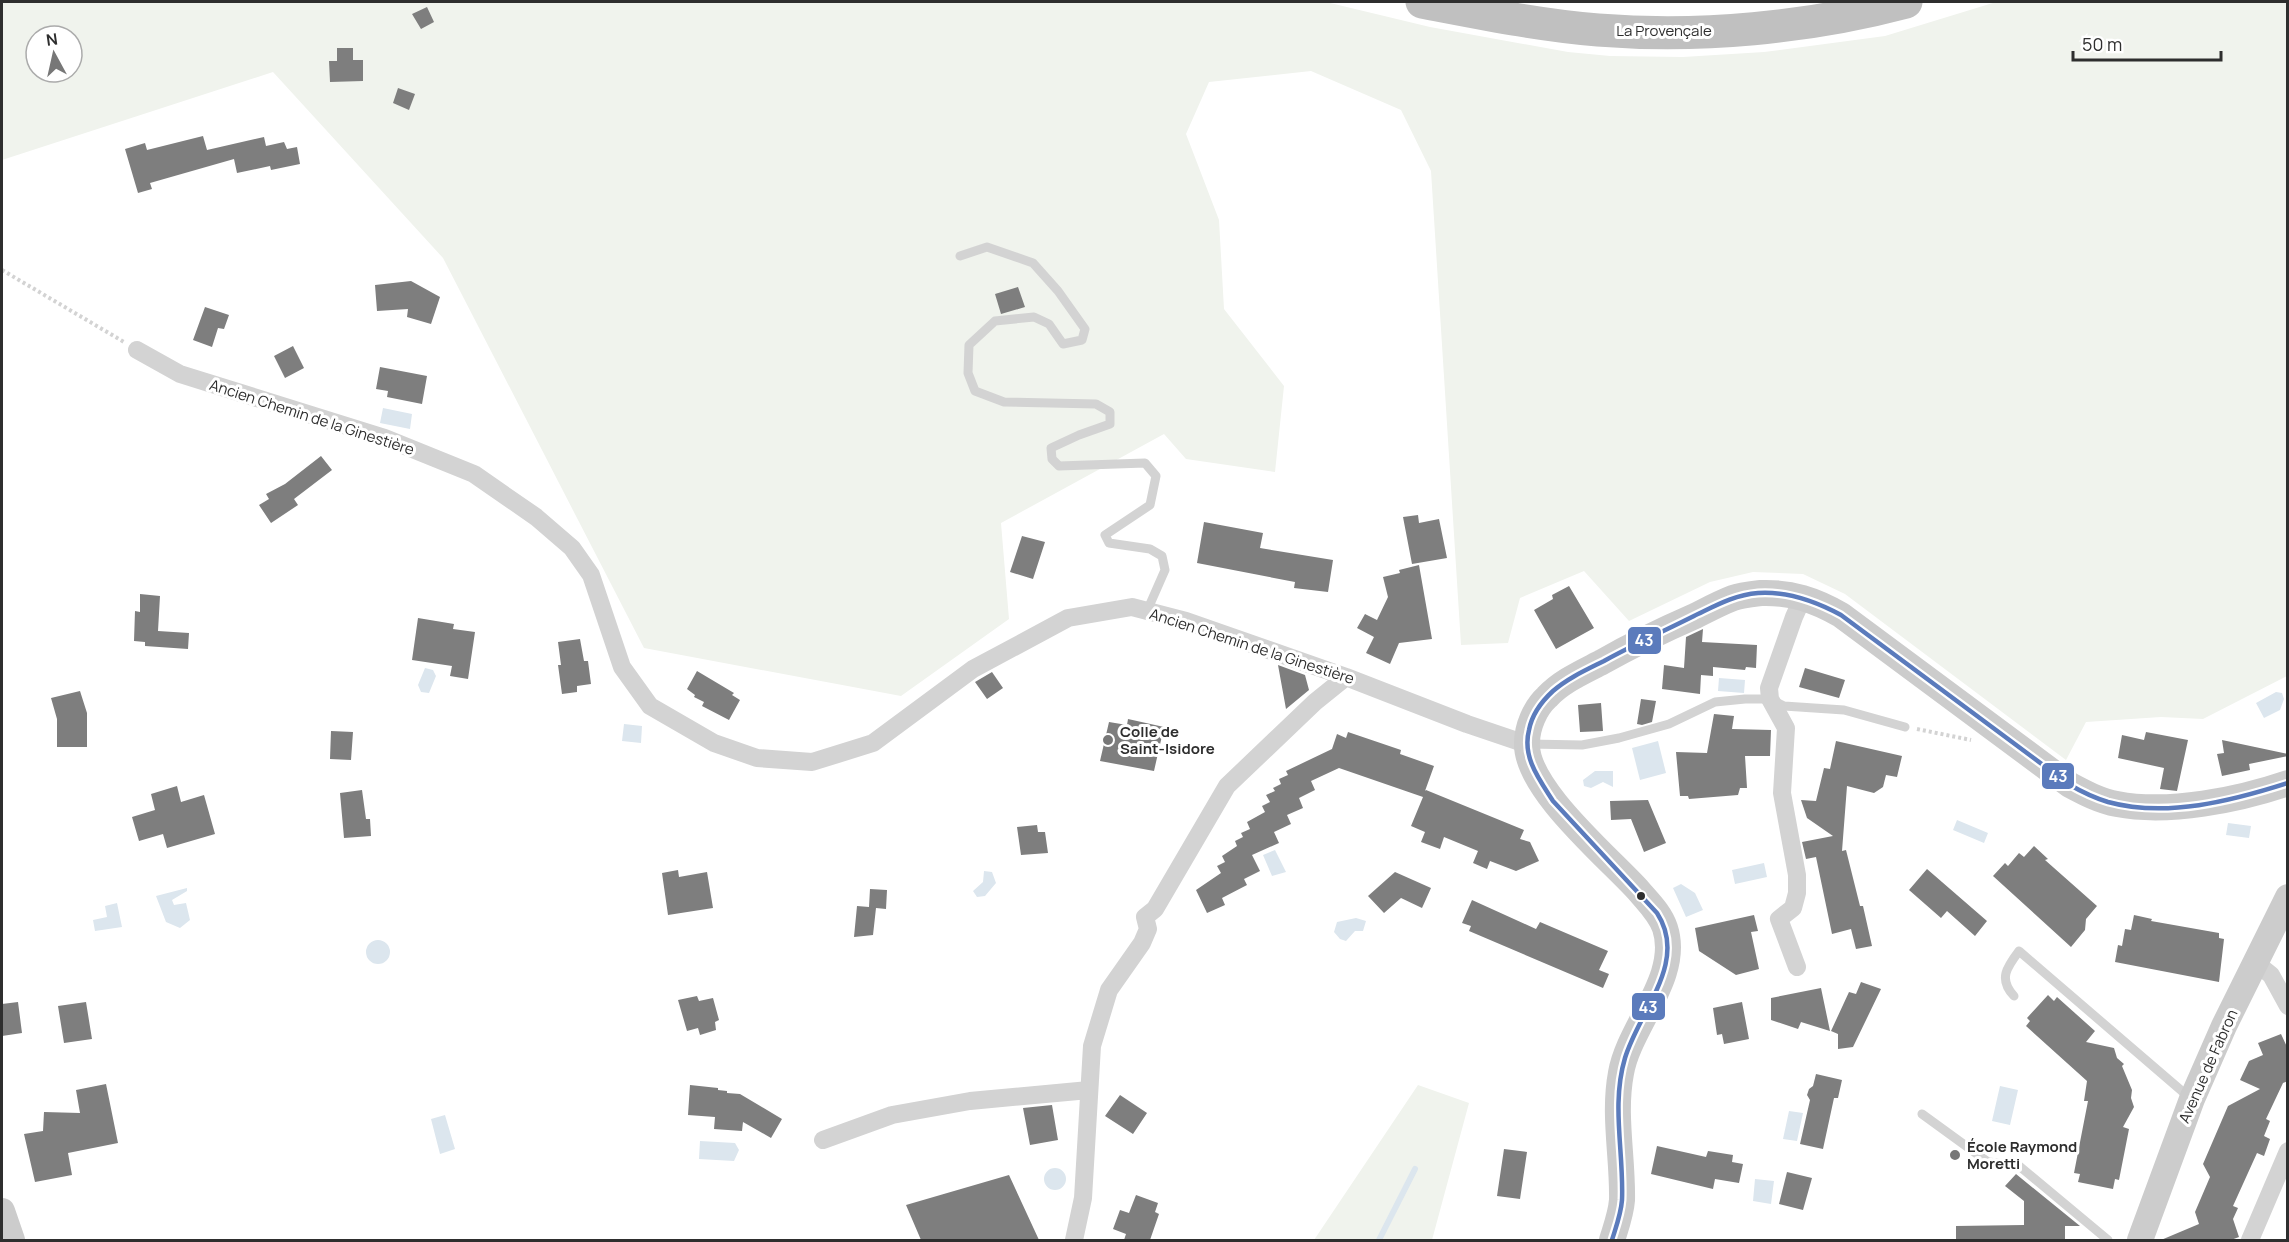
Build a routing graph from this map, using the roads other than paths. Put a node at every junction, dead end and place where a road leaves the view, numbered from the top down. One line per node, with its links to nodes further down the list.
1 (1422, 2): 2 (highway, La Provençale)
2 (1906, 2)
3 (960, 256): 6 (lane)
4 (137, 350): 6 (street, Ancien Chemin de la Ginestière)
5 (1803, 597): 8 (street); 10 (street); 11 (street)
6 (1147, 611): 7 (street, Ancien Chemin de la Ginestière)
7 (1346, 677): 10 (street, Ancien Chemin de la Ginestière); 17 (street)
8 (1770, 699): 9 (lane); 10 (lane); 14 (street)
9 (1905, 727)
10 (1526, 744): 25 (street)
11 (2288, 783)
12 (2288, 897): 13 (street, Avenue de Fabron)
13 (2256, 963): 16 (street); 18 (street, Avenue de Fabron)
14 (1797, 967)
15 (2014, 996): 18 (lane)
16 (2285, 1001)
17 (1089, 1090): 20 (street); 24 (street)
18 (2192, 1100): 27 (street, Avenue de Fabron)
19 (1922, 1114): 26 (lane)
20 (823, 1140)
21 (2288, 1151): 28 (street)
22 (2, 1211): 23 (street)
23 (12, 1240)
24 (1074, 1240)
25 (1612, 1240)
26 (2108, 1240)
27 (2140, 1240)
28 (2250, 1240)

